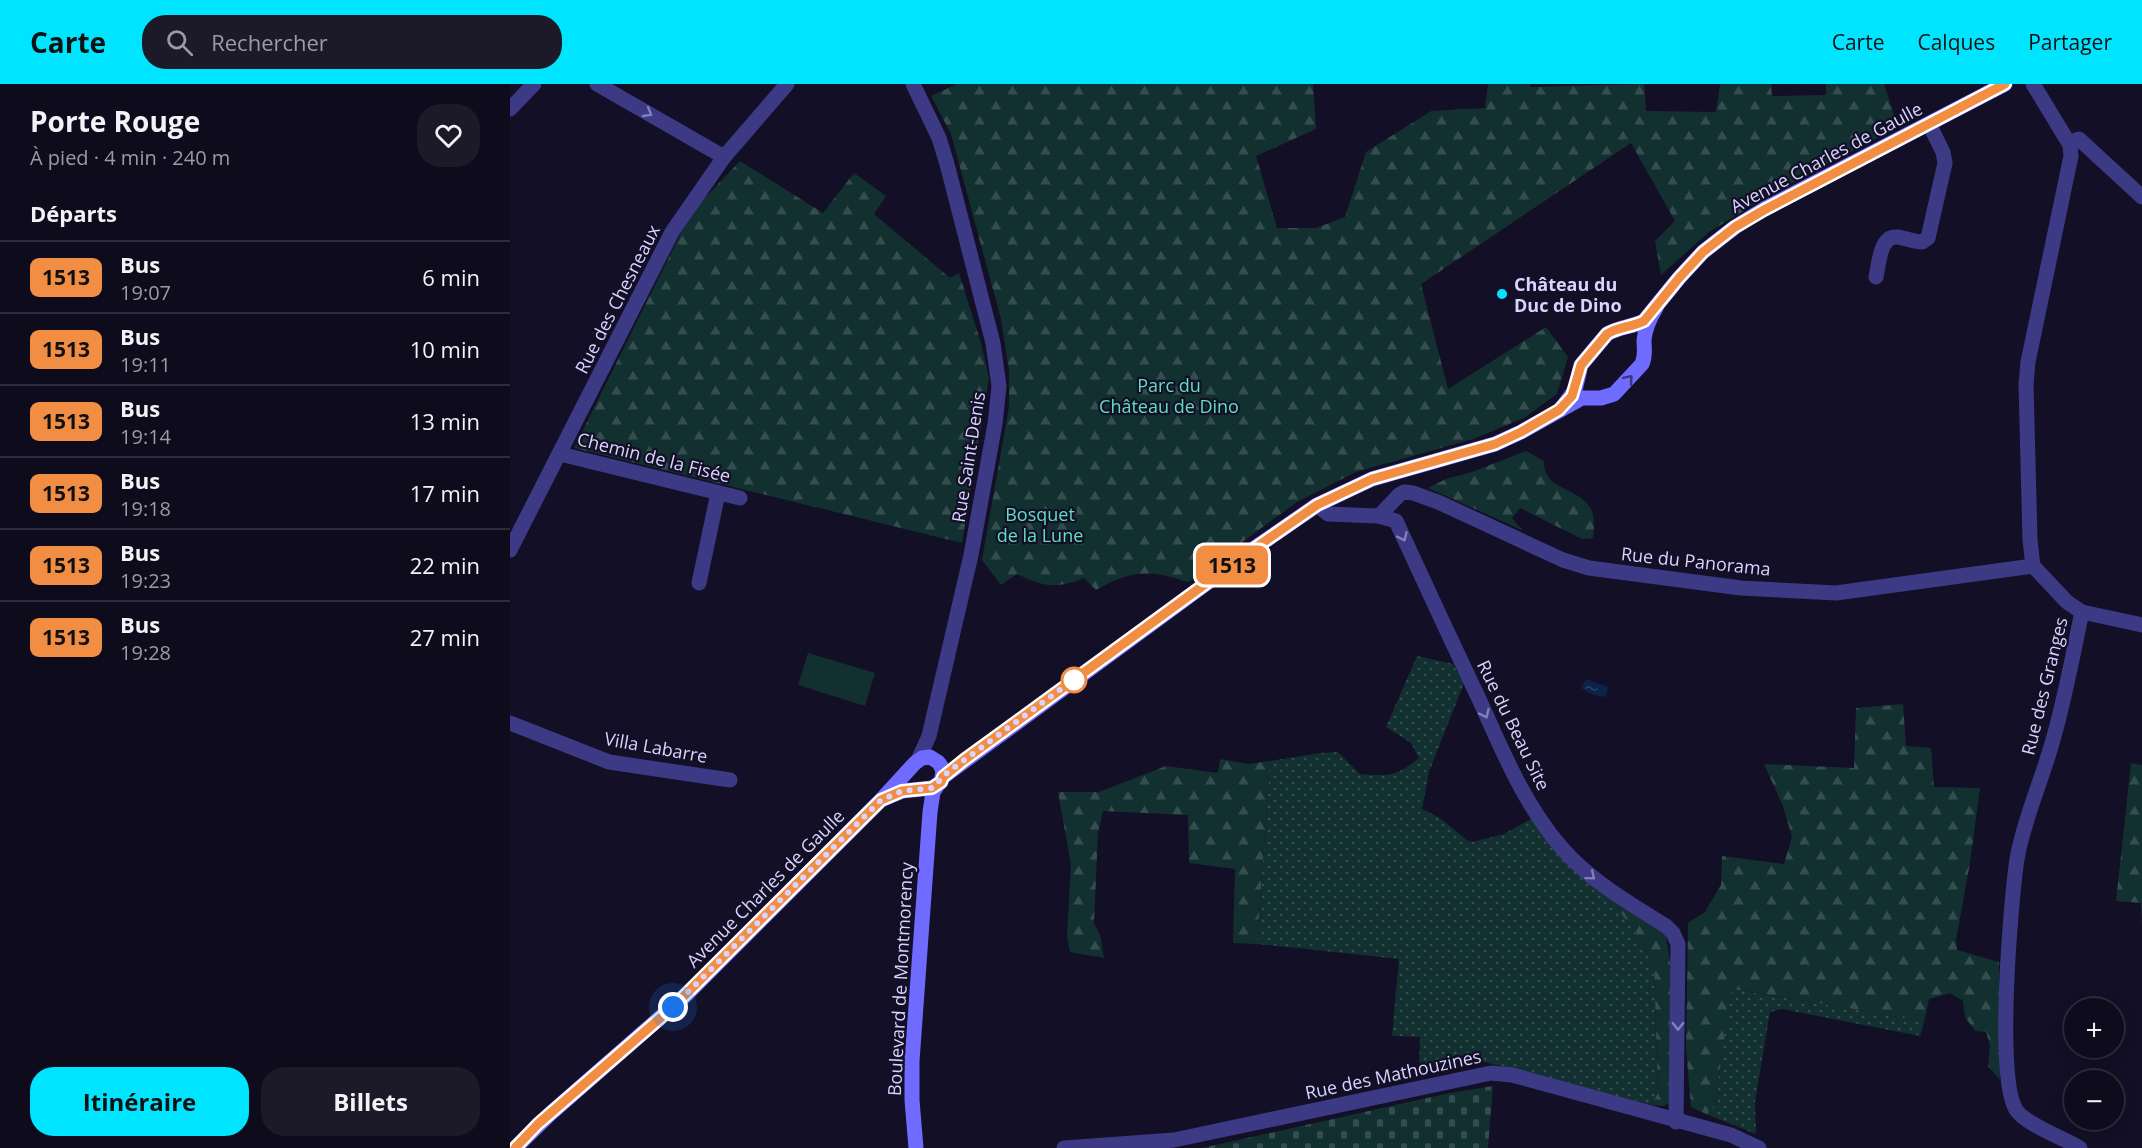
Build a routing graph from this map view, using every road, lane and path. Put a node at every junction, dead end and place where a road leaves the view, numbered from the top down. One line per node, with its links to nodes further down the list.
1 (534, 84): 7 (street)
2 (597, 84): 10 (street, one-way to 10)
3 (787, 84): 10 (street, Rue des Chesneaux)
4 (913, 84): 30 (street, Rue Saint-Denis)
5 (2005, 84): 8 (main road, Avenue Charles de Gaulle)
6 (2033, 84): 9 (street)
7 (510, 109)
8 (1929, 123): 12 (street); 13 (main road, Avenue Charles de Gaulle)
9 (2069, 143): 11 (street); 25 (street)
10 (724, 157): 19 (street, Rue des Chesneaux)
11 (2142, 197)
12 (1876, 277)
13 (1656, 308): 14 (main road, Avenue Charles de Gaulle); 15 (main road, Avenue Charles de Gaulle)
14 (1625, 328): 15 (main road); 16 (main road, Avenue Charles de Gaulle)
15 (1644, 343): 17 (main road, Avenue Charles de Gaulle, one-way to 15)
16 (1579, 370): 17 (main road); 18 (main road, Avenue Charles de Gaulle)
17 (1594, 397): 18 (main road, Avenue Charles de Gaulle)
18 (1559, 410): 22 (main road, Avenue Charles de Gaulle)
19 (560, 454): 20 (street, Chemin de la Fisée); 24 (street, Rue des Chesneaux)
20 (718, 493): 21 (street, Chemin de la Fisée); 26 (street)
21 (740, 498)
22 (1317, 505): 23 (street); 32 (main road, Avenue Charles de Gaulle)
23 (1379, 516): 25 (street, Rue du Panorama); 37 (street, Rue du Beau Site, one-way to 37)
24 (510, 550)
25 (2033, 566): 27 (street, Rue des Granges)
26 (699, 583)
27 (2082, 612): 28 (street); 42 (street, Rue des Granges)
28 (2142, 625)
29 (510, 723): 34 (street, Villa Labarre)
30 (929, 736): 31 (street, Rue Saint-Denis); 33 (street, Rue Saint-Denis)
31 (936, 760): 32 (main road); 33 (main road); 35 (main road)
32 (964, 760): 35 (main road, Avenue Charles de Gaulle)
33 (915, 763): 35 (main road); 36 (main road, Avenue Charles de Gaulle)
34 (730, 780)
35 (931, 785): 36 (main road, Avenue Charles de Gaulle); 39 (main road, Boulevard de Montmorency)
36 (881, 800): 38 (main road, Avenue Charles de Gaulle)
37 (1676, 1122): 40 (street, Rue des Mathouzines); 41 (street, Rue des Mathouzines)
38 (515, 1148)
39 (916, 1148)
40 (1064, 1148)
41 (1759, 1148)
42 (2080, 1148)

